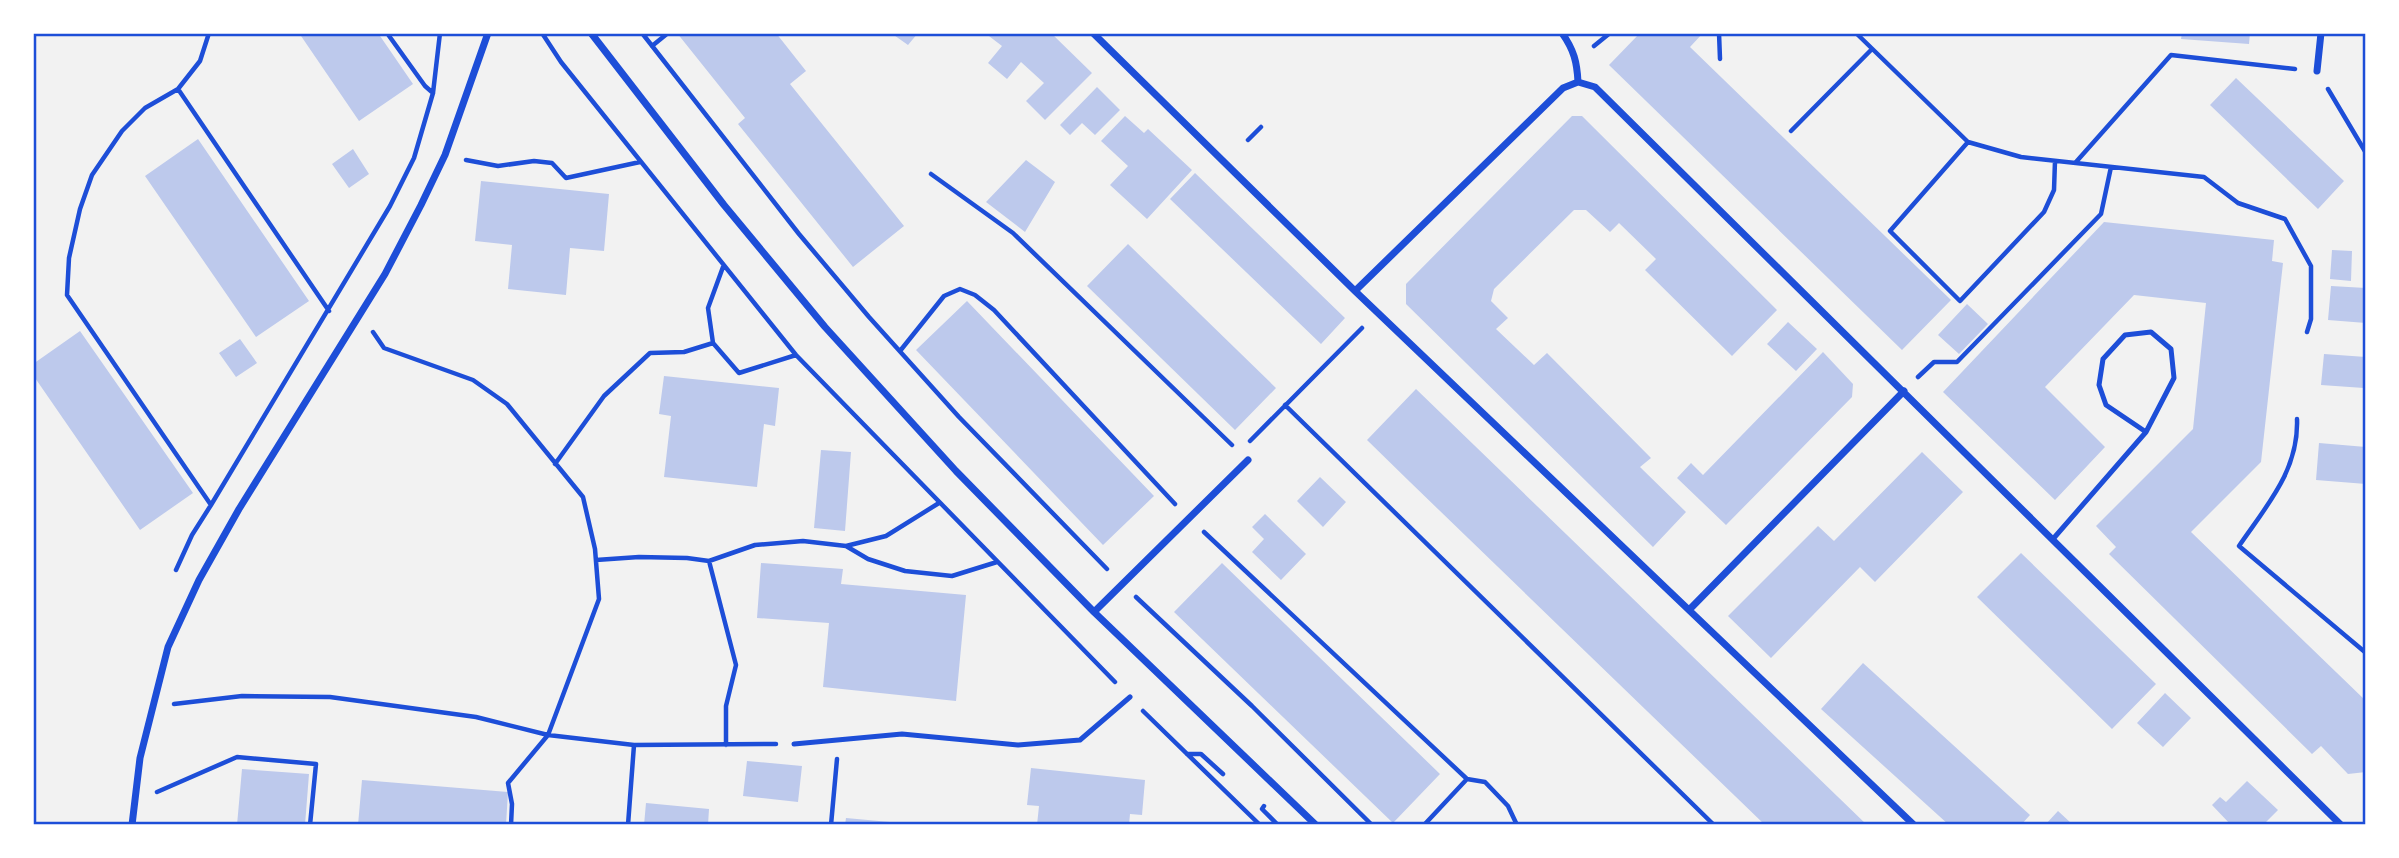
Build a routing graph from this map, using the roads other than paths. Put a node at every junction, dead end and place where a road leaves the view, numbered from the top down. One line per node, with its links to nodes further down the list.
1 (488, 33): 17 (street)
2 (591, 33): 14 (street)
3 (1093, 33): 8 (street)
4 (1562, 33): 7 (street)
5 (2320, 33): 6 (street)
6 (2318, 71)
7 (1578, 82): 8 (street); 9 (street)
8 (1355, 291): 13 (street)
9 (1904, 390): 12 (street); 13 (street)
10 (2146, 432): 10 (lane); 12 (lane)
11 (1248, 460): 14 (street)
12 (2053, 539): 20 (street)
13 (1689, 610): 19 (street)
14 (1094, 612): 18 (street)
15 (1129, 697): 16 (lane)
16 (794, 744)
17 (132, 825)
18 (1316, 825)
19 (1913, 825)
20 (2341, 825)

